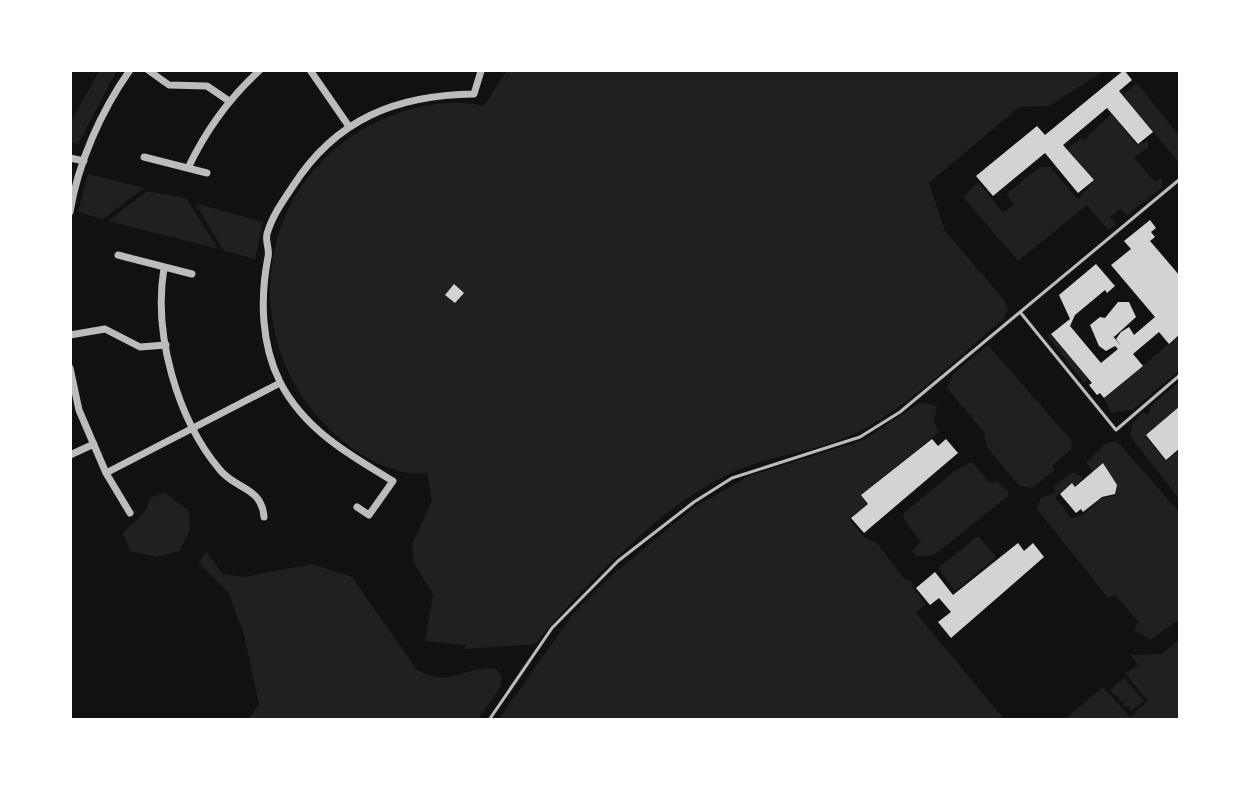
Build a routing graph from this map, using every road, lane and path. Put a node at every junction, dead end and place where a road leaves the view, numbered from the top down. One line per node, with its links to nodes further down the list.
1 (130, 70): 10 (street)
2 (148, 70): 6 (street)
3 (260, 70): 6 (street)
4 (310, 70): 7 (street)
5 (481, 71): 7 (street)
6 (229, 101): 11 (street)
7 (348, 125): 23 (street)
8 (144, 157): 11 (street)
9 (70, 158): 10 (street)
10 (84, 161): 14 (street)
11 (188, 168): 12 (street)
12 (207, 173)
13 (1180, 179): 18 (lane)
14 (70, 212)
15 (118, 255): 16 (street)
16 (164, 268): 17 (street); 20 (street)
17 (192, 274)
18 (1020, 312): 22 (lane); 31 (lane)
19 (70, 335): 20 (street)
20 (166, 345): 24 (street)
21 (70, 368): 25 (street)
22 (1180, 375)
23 (280, 383): 24 (street); 28 (street)
24 (194, 428): 27 (street); 30 (street)
25 (94, 444): 26 (street); 27 (street)
26 (70, 455)
27 (106, 473): 29 (street)
28 (357, 507)
29 (130, 513)
30 (264, 517)
31 (489, 720)

